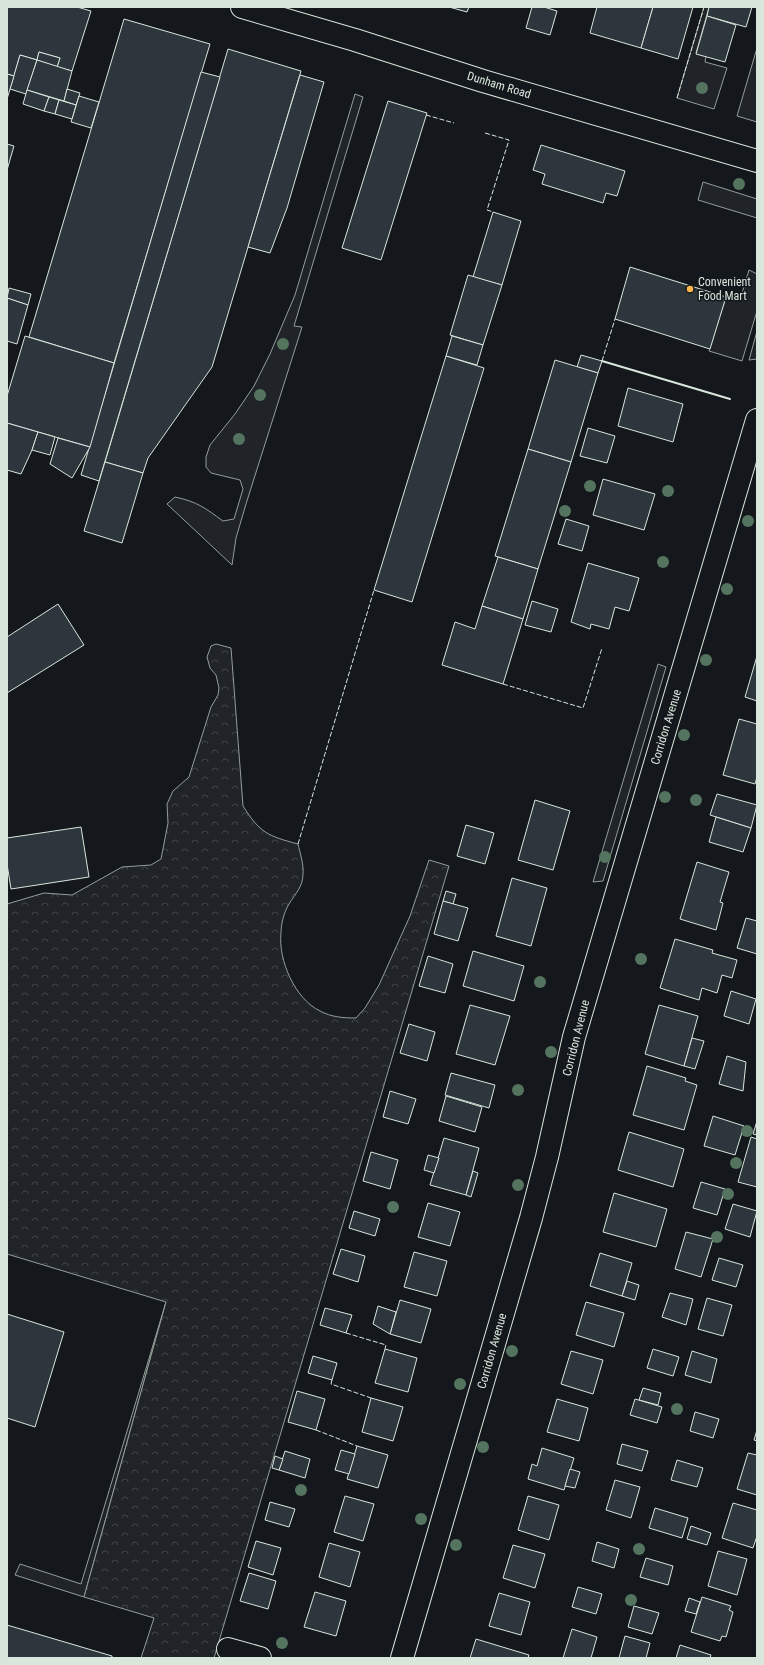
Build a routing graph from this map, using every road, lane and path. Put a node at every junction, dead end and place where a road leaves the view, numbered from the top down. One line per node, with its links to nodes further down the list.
1 (242, 7): 2 (street, Dunham Road)
2 (757, 161)
3 (757, 420): 6 (street, Corridon Avenue)
4 (228, 1649): 5 (street)
5 (260, 1658)
6 (402, 1658)

